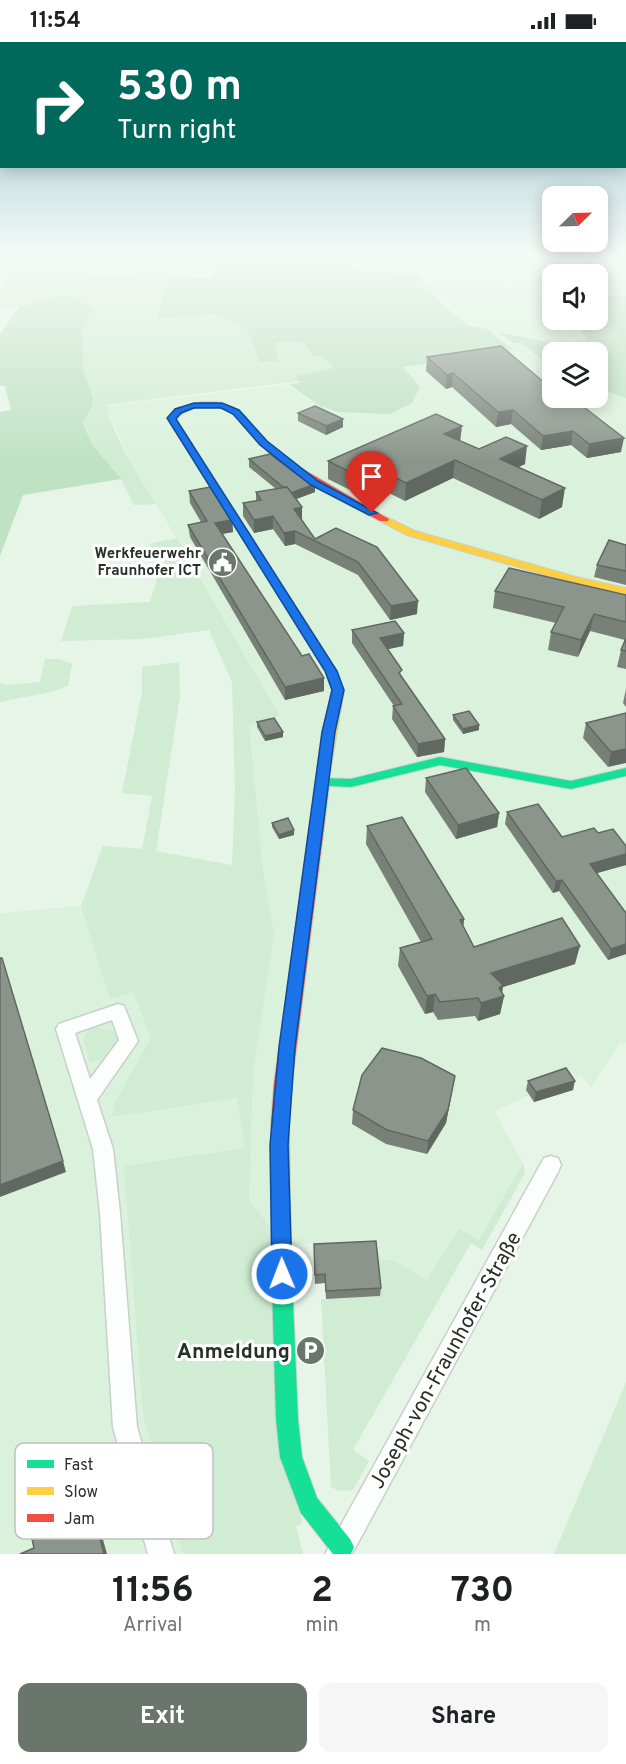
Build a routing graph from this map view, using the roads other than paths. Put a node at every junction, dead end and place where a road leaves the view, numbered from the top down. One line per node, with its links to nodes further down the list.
1 (626, 591): 3 (street)
2 (626, 772): 3 (street)
3 (323, 781): 8 (street)
4 (88, 1098): 6 (street)
5 (551, 1165): 8 (street, Joseph-von-Fraunhofer-Straße)
6 (130, 1443)
7 (157, 1539): 9 (street)
8 (340, 1551)
9 (161, 1554)

